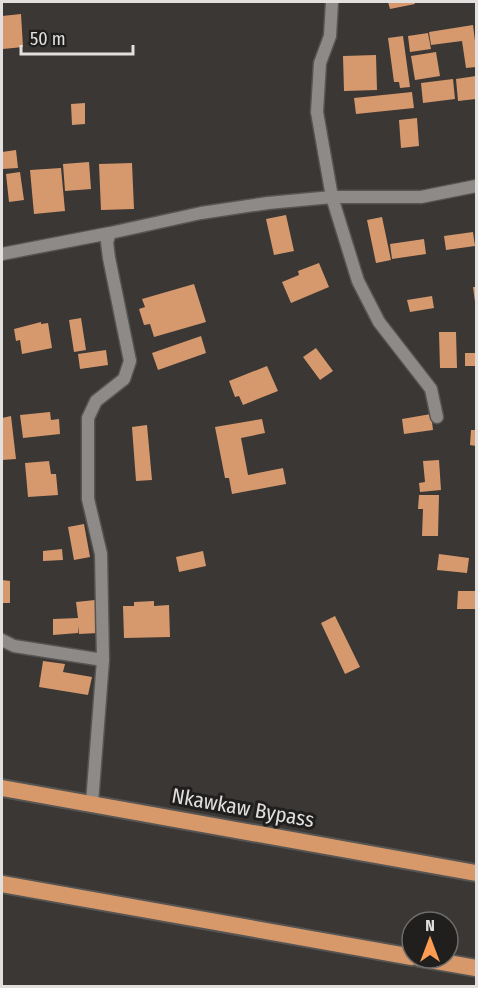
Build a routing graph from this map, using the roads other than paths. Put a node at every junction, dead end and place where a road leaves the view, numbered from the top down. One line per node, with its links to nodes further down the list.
1 (332, 2): 3 (street)
2 (477, 186): 3 (street)
3 (332, 197): 4 (street); 6 (street)
4 (110, 233): 5 (street); 8 (street)
5 (2, 254)
6 (437, 417)
7 (2, 640): 8 (street)
8 (104, 660): 10 (street)
9 (2, 788): 10 (highway, Nkawkaw Bypass)
10 (92, 803): 11 (highway, Nkawkaw Bypass)
11 (477, 873)
12 (2, 884): 13 (highway)
13 (400, 955)
14 (460, 965): 15 (highway)
15 (477, 968)

